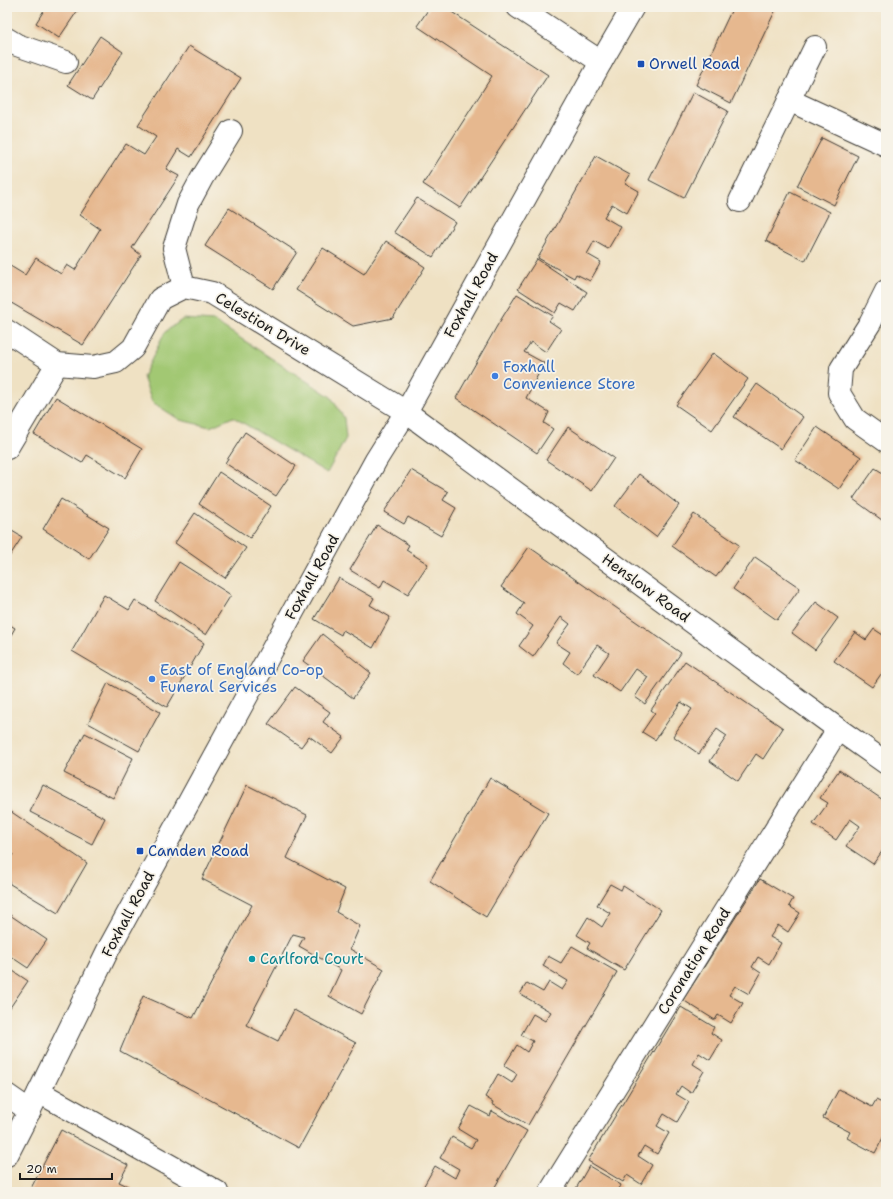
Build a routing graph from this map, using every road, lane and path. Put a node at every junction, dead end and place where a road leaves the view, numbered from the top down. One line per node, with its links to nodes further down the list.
1 (518, 7): 6 (street)
2 (633, 7): 6 (street, Foxhall Road)
3 (7, 39): 5 (street)
4 (815, 47): 7 (street)
5 (66, 62)
6 (601, 62): 15 (street, Foxhall Road)
7 (789, 100): 9 (street); 10 (street)
8 (231, 131): 11 (street)
9 (886, 144)
10 (740, 201)
11 (184, 287): 14 (street); 15 (street, Celestion Drive)
12 (886, 291): 16 (street)
13 (7, 331): 14 (street)
14 (57, 364): 17 (street)
15 (406, 412): 18 (street, Henslow Road); 21 (street, Foxhall Road)
16 (886, 441)
17 (7, 448)
18 (838, 729): 19 (street, Henslow Road); 24 (street, Coronation Road)
19 (886, 763)
20 (7, 1095): 21 (street)
21 (35, 1101): 22 (street, Foxhall Road); 23 (street)
22 (7, 1155)
23 (217, 1192)
24 (550, 1192)

